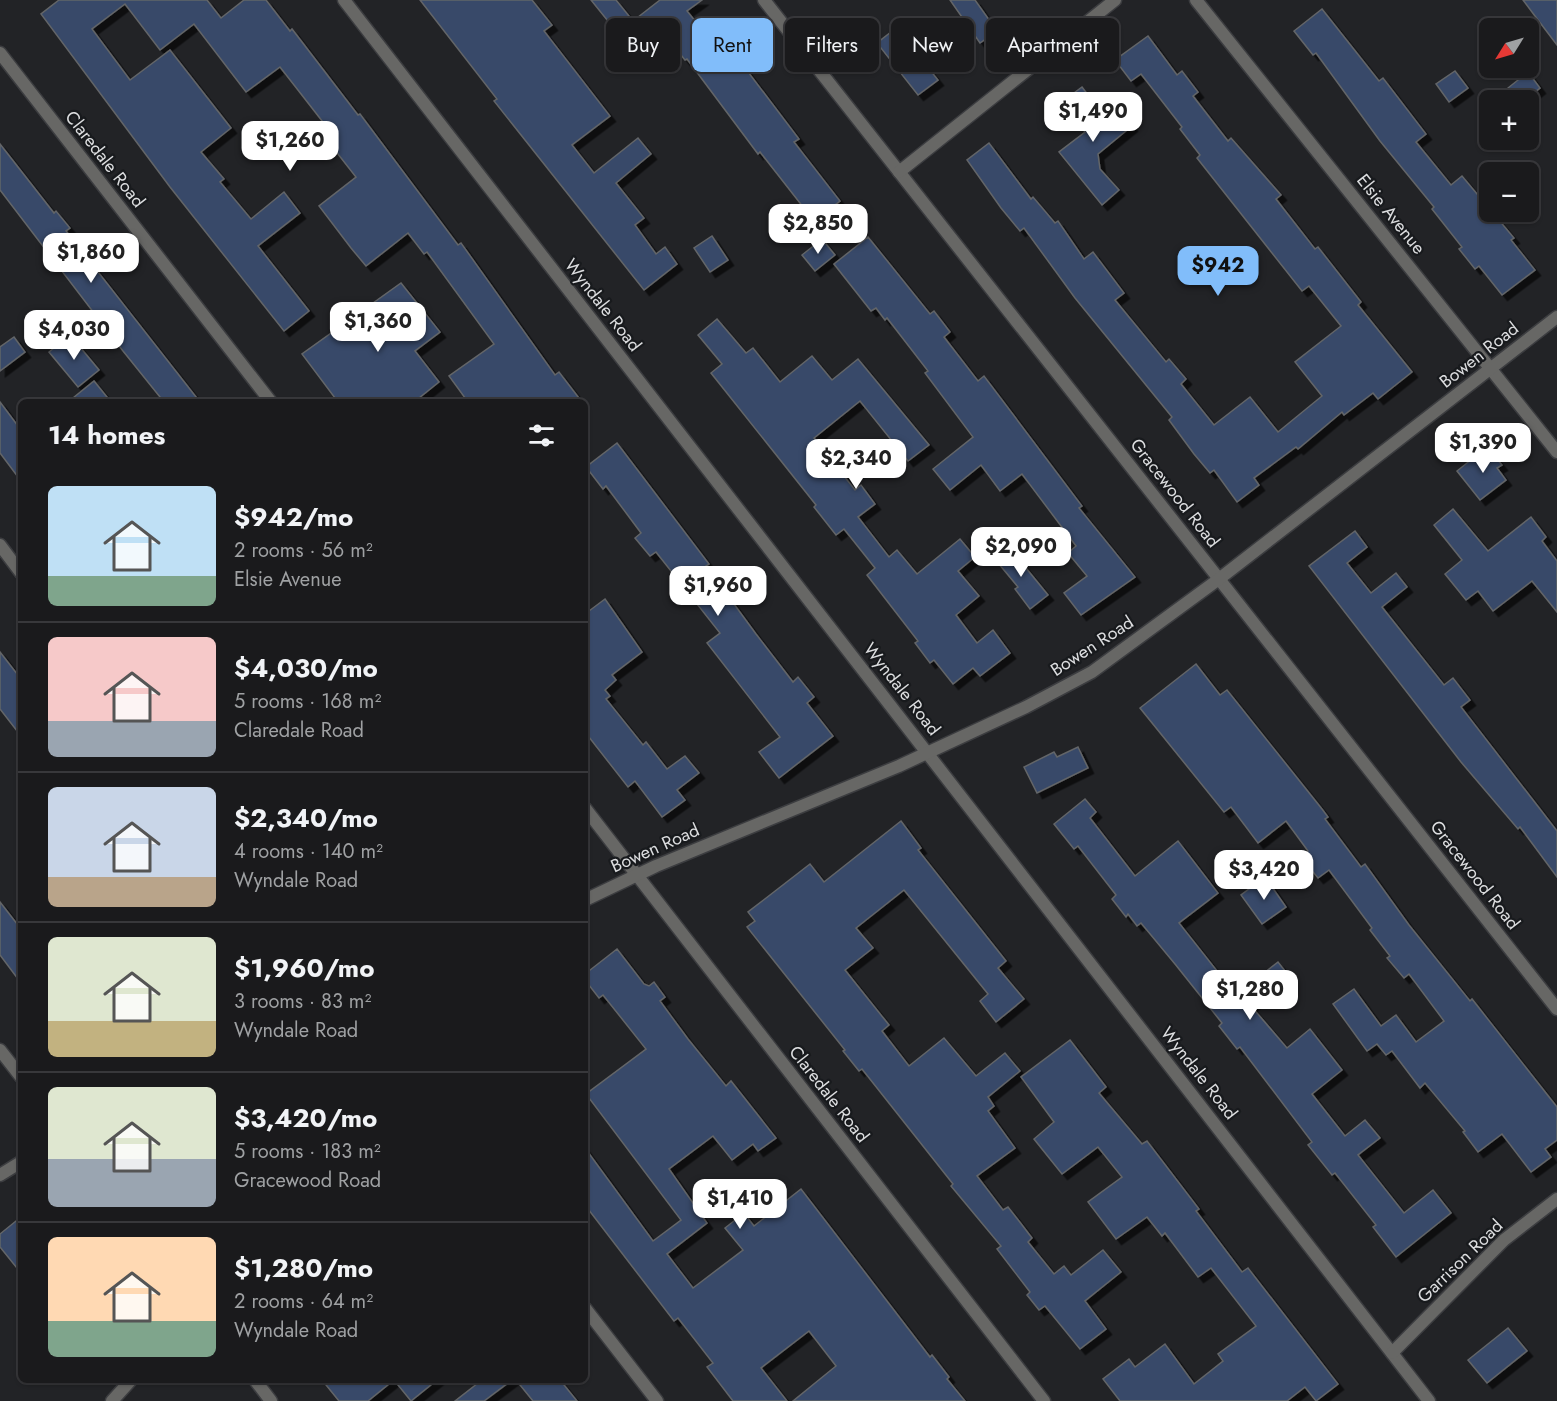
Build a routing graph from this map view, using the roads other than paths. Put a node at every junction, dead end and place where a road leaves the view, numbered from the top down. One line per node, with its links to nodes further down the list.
1 (344, 0): 14 (street, Wyndale Road)
2 (764, 0): 6 (street, Gracewood Road)
3 (1115, 0): 6 (street)
4 (1196, 0): 8 (street, Elsie Avenue)
5 (0, 52): 9 (street, Claredale Road)
6 (899, 172): 13 (street, Gracewood Road)
7 (1557, 317): 8 (street, Bowen Road)
8 (1491, 369): 10 (street, Elsie Avenue); 13 (street, Bowen Road)
9 (268, 399)
10 (1557, 452)
11 (0, 545): 12 (street)
12 (18, 569)
13 (1219, 579): 14 (street, Bowen Road); 18 (street, Gracewood Road)
14 (928, 751): 16 (street, Bowen Road); 25 (street, Wyndale Road)
15 (588, 812): 16 (street, Claredale Road)
16 (636, 874): 17 (street, Bowen Road); 31 (street, Claredale Road)
17 (588, 898)
18 (1557, 1009)
19 (0, 1050): 20 (street)
20 (18, 1073)
21 (18, 1164): 22 (street)
22 (0, 1175)
23 (1557, 1199): 25 (street, Garrison Road)
24 (588, 1312): 30 (street)
25 (1392, 1353): 32 (street, Wyndale Road)
26 (128, 1383): 28 (street)
27 (257, 1383): 29 (street)
28 (112, 1401)
29 (271, 1401)
30 (657, 1401)
31 (1044, 1401)
32 (1429, 1401)

